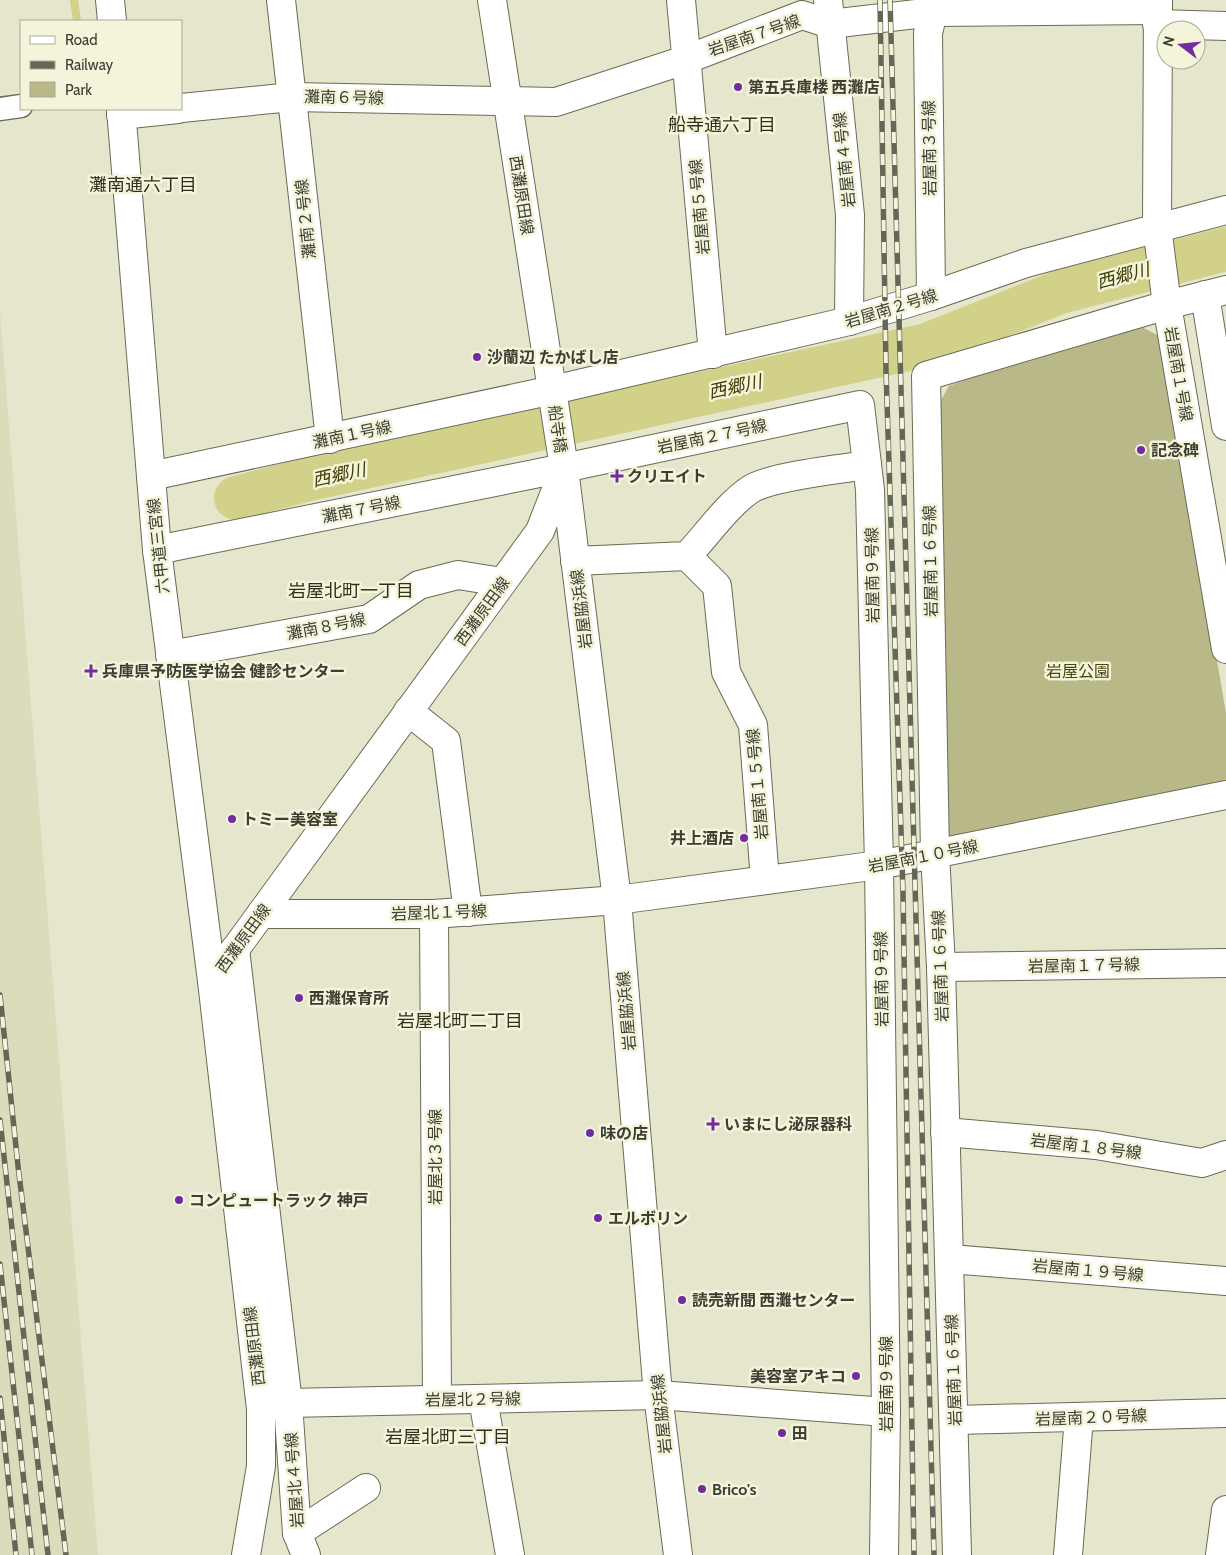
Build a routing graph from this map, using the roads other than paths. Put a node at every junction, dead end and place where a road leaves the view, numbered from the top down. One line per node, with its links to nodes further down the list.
1 (110, 0): 8 (street)
2 (281, 0): 11 (street, 灘南２号線)
3 (492, 0): 12 (street, 西灘原田線)
4 (681, 0): 10 (street, 岩屋南５号線)
5 (933, 6): 6 (street, 岩屋南７号線); 7 (street, 岩屋南７号線); 21 (street, 岩屋南３号線)
6 (829, 12): 10 (street, 岩屋南７号線); 23 (street, 岩屋南４号線)
7 (1157, 12): 9 (street, 岩屋南７号線); 19 (street)
8 (112, 20)
9 (1226, 26)
10 (685, 60): 12 (street, 岩屋南７号線); 24 (street, 岩屋南５号線)
11 (292, 97): 12 (street, 灘南６号線); 15 (street, 灘南６号線); 29 (street, 灘南２号線)
12 (506, 100): 25 (street, 西灘原田線)
13 (20, 106): 14 (street)
14 (0, 109)
15 (182, 109)
16 (160, 110): 17 (street, 灘南６号線)
17 (121, 112): 32 (street, 六甲道三宮線)
18 (1226, 210): 19 (street, 岩屋南２号線)
19 (1157, 227): 21 (street, 岩屋南２号線); 22 (street, 岩屋南１号線)
20 (1216, 293): 22 (street); 27 (street)
21 (931, 296): 23 (street, 岩屋南２号線)
22 (1167, 305): 28 (street, 岩屋南１号線); 41 (street, 岩屋南１６号線)
23 (849, 321): 24 (street, 岩屋南２号線)
24 (713, 354): 25 (street, 岩屋南２号線)
25 (553, 390): 29 (street, 灘南１号線); 31 (street, 船寺橋)
26 (860, 405): 30 (street, 岩屋南９号線); 31 (street, 岩屋南２７号線)
27 (1226, 427): 28 (street)
28 (1189, 436): 37 (street, 岩屋南１号線)
29 (330, 439): 32 (street, 灘南１号線)
30 (867, 465): 34 (street); 42 (street, 岩屋南９号線)
31 (564, 468): 33 (street, 灘南７号線); 35 (street, 岩屋脇浜線); 36 (street, 西灘原田線)
32 (151, 476): 33 (street, 六甲道三宮線)
33 (157, 550): 38 (street, 六甲道三宮線)
34 (687, 556): 35 (street); 43 (street, 岩屋南１５号線)
35 (575, 561): 44 (street, 岩屋脇浜線)
36 (502, 582): 38 (street, 灘南８号線); 39 (street, 西灘原田線)
37 (1226, 649)
38 (170, 655): 51 (street, 六甲道三宮線)
39 (408, 711): 45 (street); 46 (street, 西灘原田線)
40 (1226, 795): 41 (street, 岩屋南１０号線)
41 (935, 853): 42 (street, 岩屋南１０号線); 50 (street, 岩屋南１６号線)
42 (879, 865): 43 (street, 岩屋南１０号線); 60 (street, 岩屋南９号線)
43 (765, 880): 44 (street, 岩屋南１０号線)
44 (617, 900): 45 (street, 岩屋北１号線); 56 (street, 岩屋脇浜線)
45 (468, 912): 47 (street, 岩屋北１号線)
46 (261, 914): 47 (street, 岩屋北１号線); 48 (street, 西灘原田線)
47 (434, 914): 58 (street, 岩屋北３号線)
48 (235, 949): 51 (street, 西灘原田線); 59 (street, 岩屋北４号線)
49 (1226, 963): 50 (street, 岩屋南１７号線)
50 (941, 967): 52 (street, 岩屋南１６号線)
51 (212, 981): 67 (street, 西灘原田線)
52 (946, 1132): 53 (street, 岩屋南１８号線); 54 (street, 岩屋南１６号線)
53 (1226, 1155)
54 (950, 1259): 55 (street, 岩屋南１９号線); 63 (street, 岩屋南１６号線)
55 (1226, 1281)
56 (658, 1395): 57 (street, 岩屋北２号線); 60 (street); 69 (street, 岩屋脇浜線)
57 (483, 1399): 58 (street, 岩屋北２号線); 68 (street)
58 (436, 1400): 59 (street, 岩屋北２号線)
59 (288, 1403): 66 (street, 岩屋北４号線)
60 (886, 1412): 70 (street, 岩屋南９号線)
61 (1226, 1413): 62 (street, 岩屋南２０号線)
62 (1079, 1417): 63 (street, 岩屋南２０号線); 72 (street)
63 (955, 1420): 71 (street, 岩屋南１６号線)
64 (366, 1488): 66 (street)
65 (1226, 1510): 73 (street)
66 (301, 1544)
67 (246, 1555)
68 (510, 1555)
69 (678, 1555)
70 (884, 1555)
71 (957, 1555)
72 (1068, 1555)
73 (1220, 1555)

